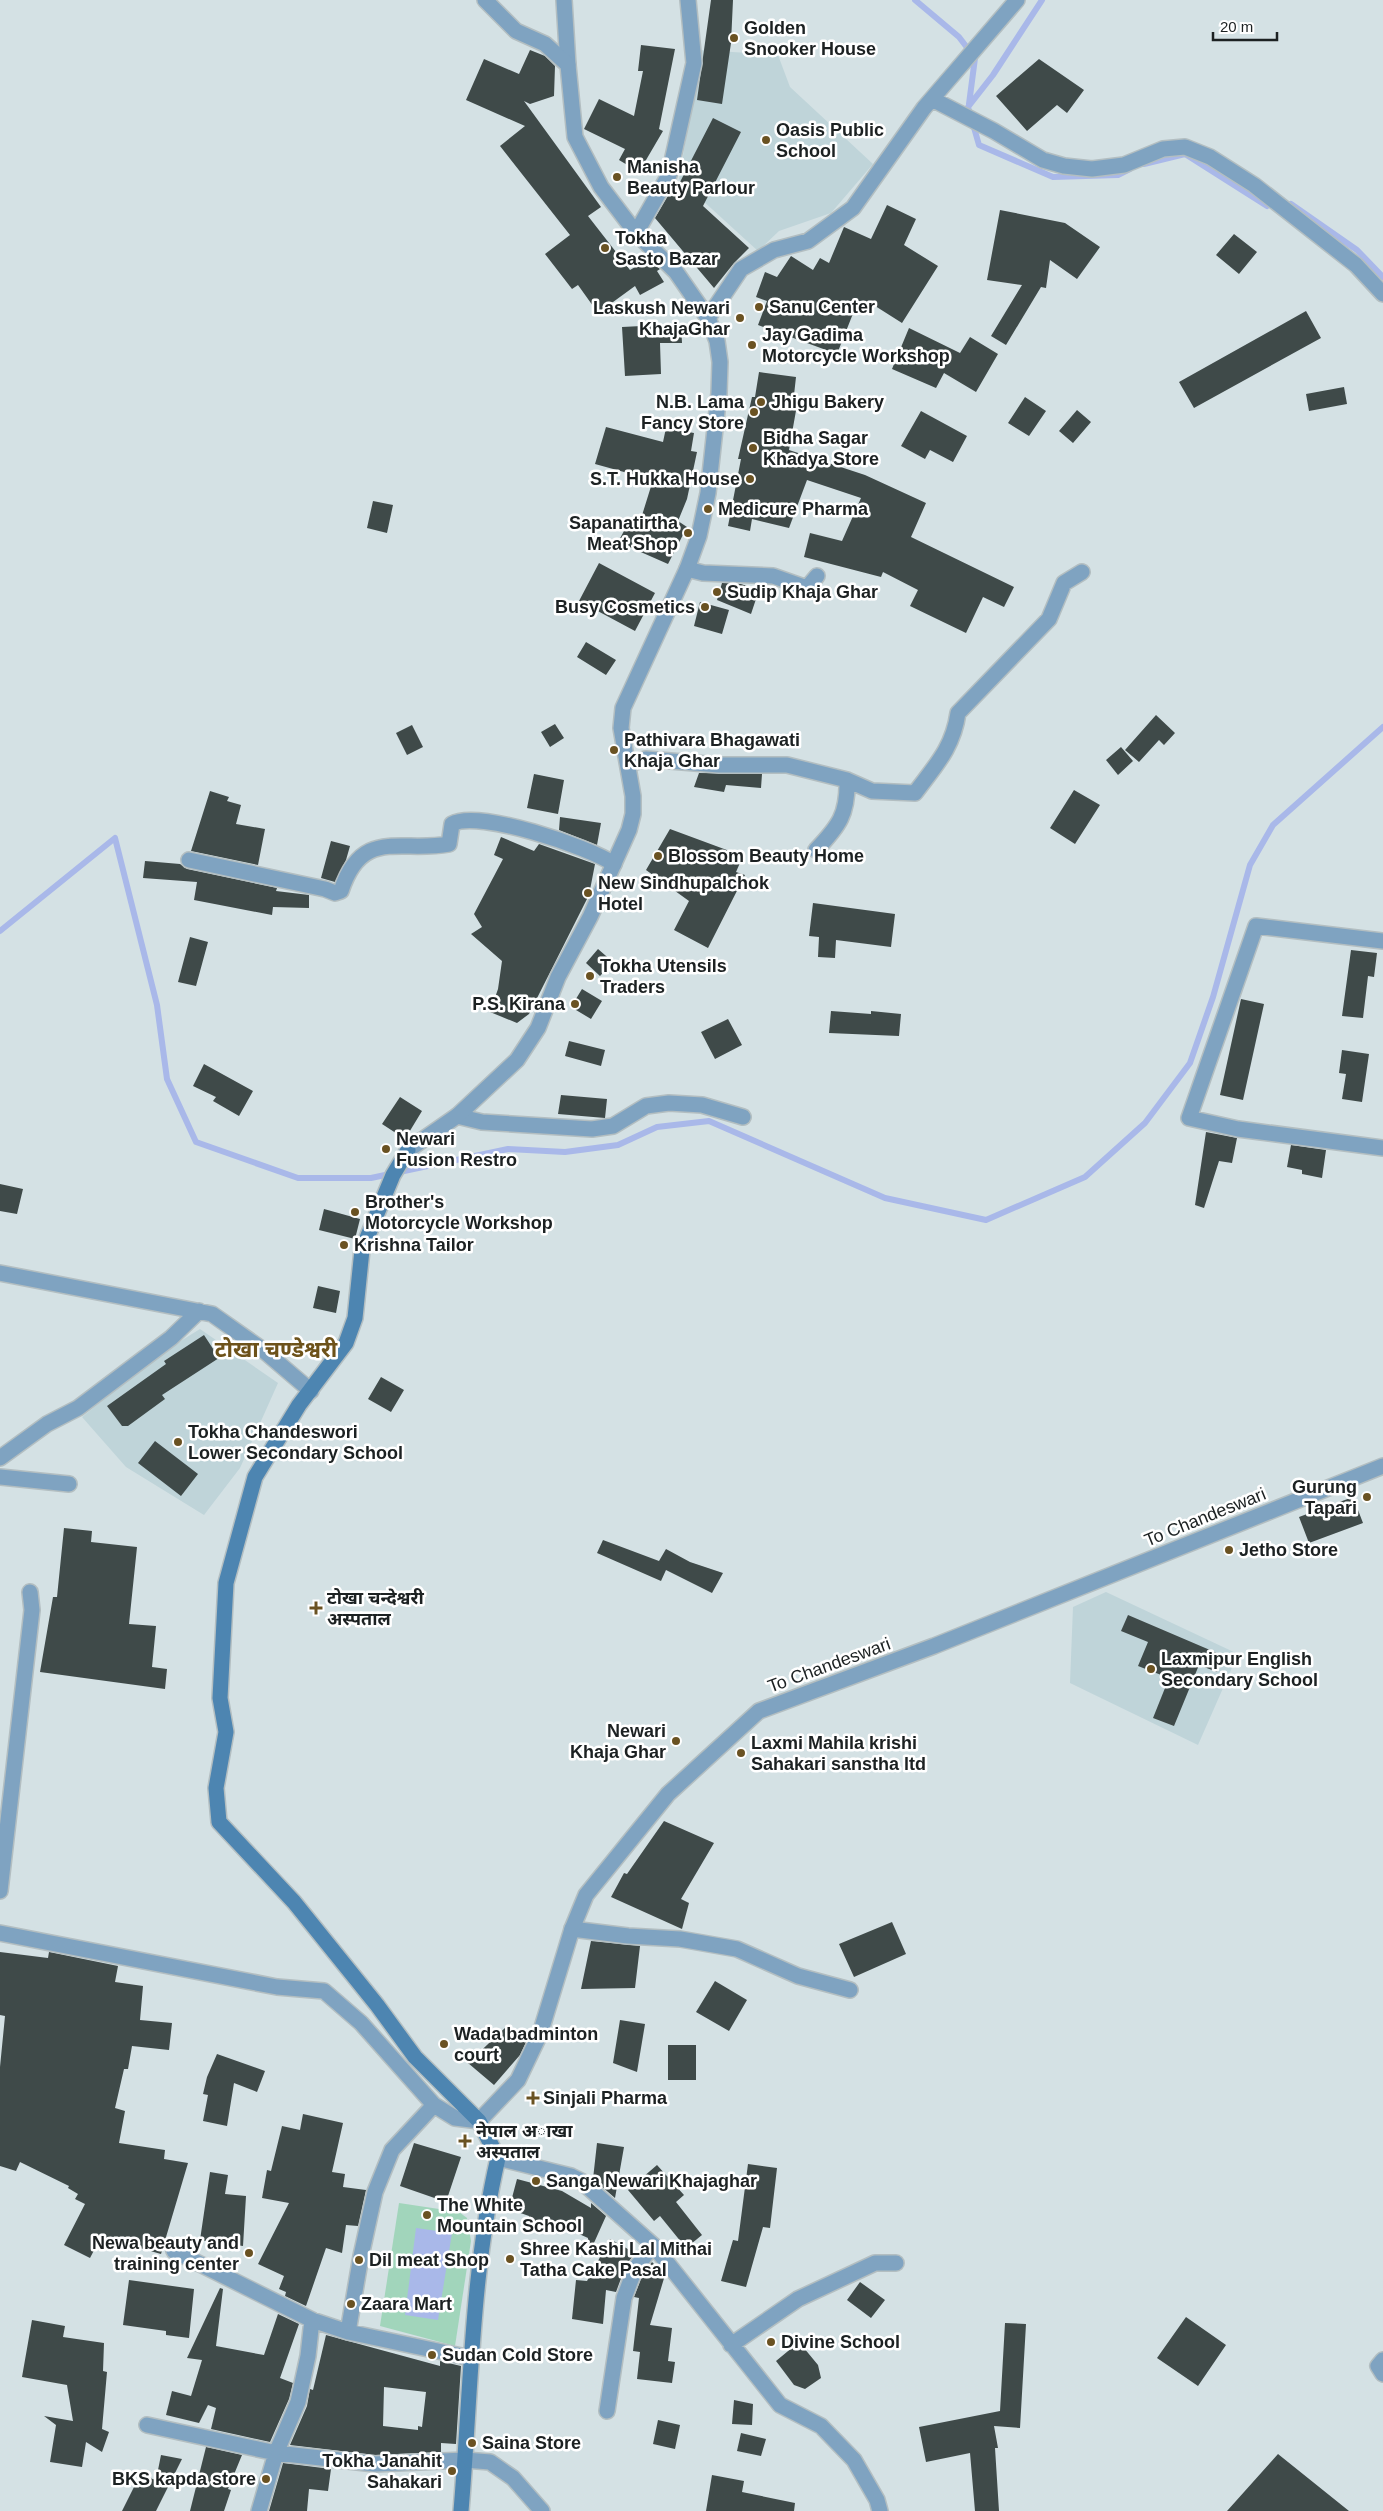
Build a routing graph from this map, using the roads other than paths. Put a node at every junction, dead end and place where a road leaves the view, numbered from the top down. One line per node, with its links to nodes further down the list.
1 (485, 0): 5 (street)
2 (564, 0): 5 (street)
3 (688, 0): 7 (street)
4 (1017, 0): 6 (street)
5 (568, 65): 7 (street)
6 (932, 99): 8 (street); 9 (street)
7 (636, 233): 9 (street)
8 (1383, 294)
9 (708, 318): 10 (street)
10 (687, 569): 12 (street); 13 (street)
11 (1082, 572): 14 (street)
12 (817, 576)
13 (628, 764): 14 (street); 17 (street)
14 (847, 780): 15 (street)
15 (816, 850)
16 (189, 860): 17 (street)
17 (614, 864): 19 (street)
18 (1383, 941): 21 (street)
19 (457, 1116): 20 (street); 22 (street)
20 (743, 1117)
21 (1383, 1148)
22 (408, 1150): 25 (main road)
23 (0, 1273): 24 (street)
24 (199, 1311): 25 (street); 26 (street)
25 (311, 1391): 36 (main road)
26 (0, 1458)
27 (1383, 1466): 32 (street, To Chandeswari)
28 (0, 1477): 29 (street)
29 (69, 1484)
30 (30, 1592): 31 (street)
31 (0, 1891)
32 (572, 1929): 34 (street); 36 (street, To Chandeswari)
33 (0, 1933): 35 (street)
34 (850, 1990)
35 (434, 2105): 36 (street); 42 (street)
36 (479, 2121): 37 (main road)
37 (498, 2158): 38 (street); 44 (main road)
38 (653, 2245): 43 (street); 47 (street)
39 (174, 2251): 41 (street)
40 (896, 2263): 43 (street)
41 (312, 2320): 42 (street); 49 (street)
42 (348, 2332): 44 (street)
43 (731, 2345): 54 (street)
44 (471, 2358): 50 (main road)
45 (1383, 2360): 46 (street)
46 (1383, 2374)
47 (607, 2411)
48 (147, 2424): 49 (street)
49 (276, 2453): 50 (street); 51 (street)
50 (465, 2460): 52 (main road); 53 (street)
51 (259, 2511)
52 (461, 2511)
53 (542, 2511)
54 (880, 2511)

